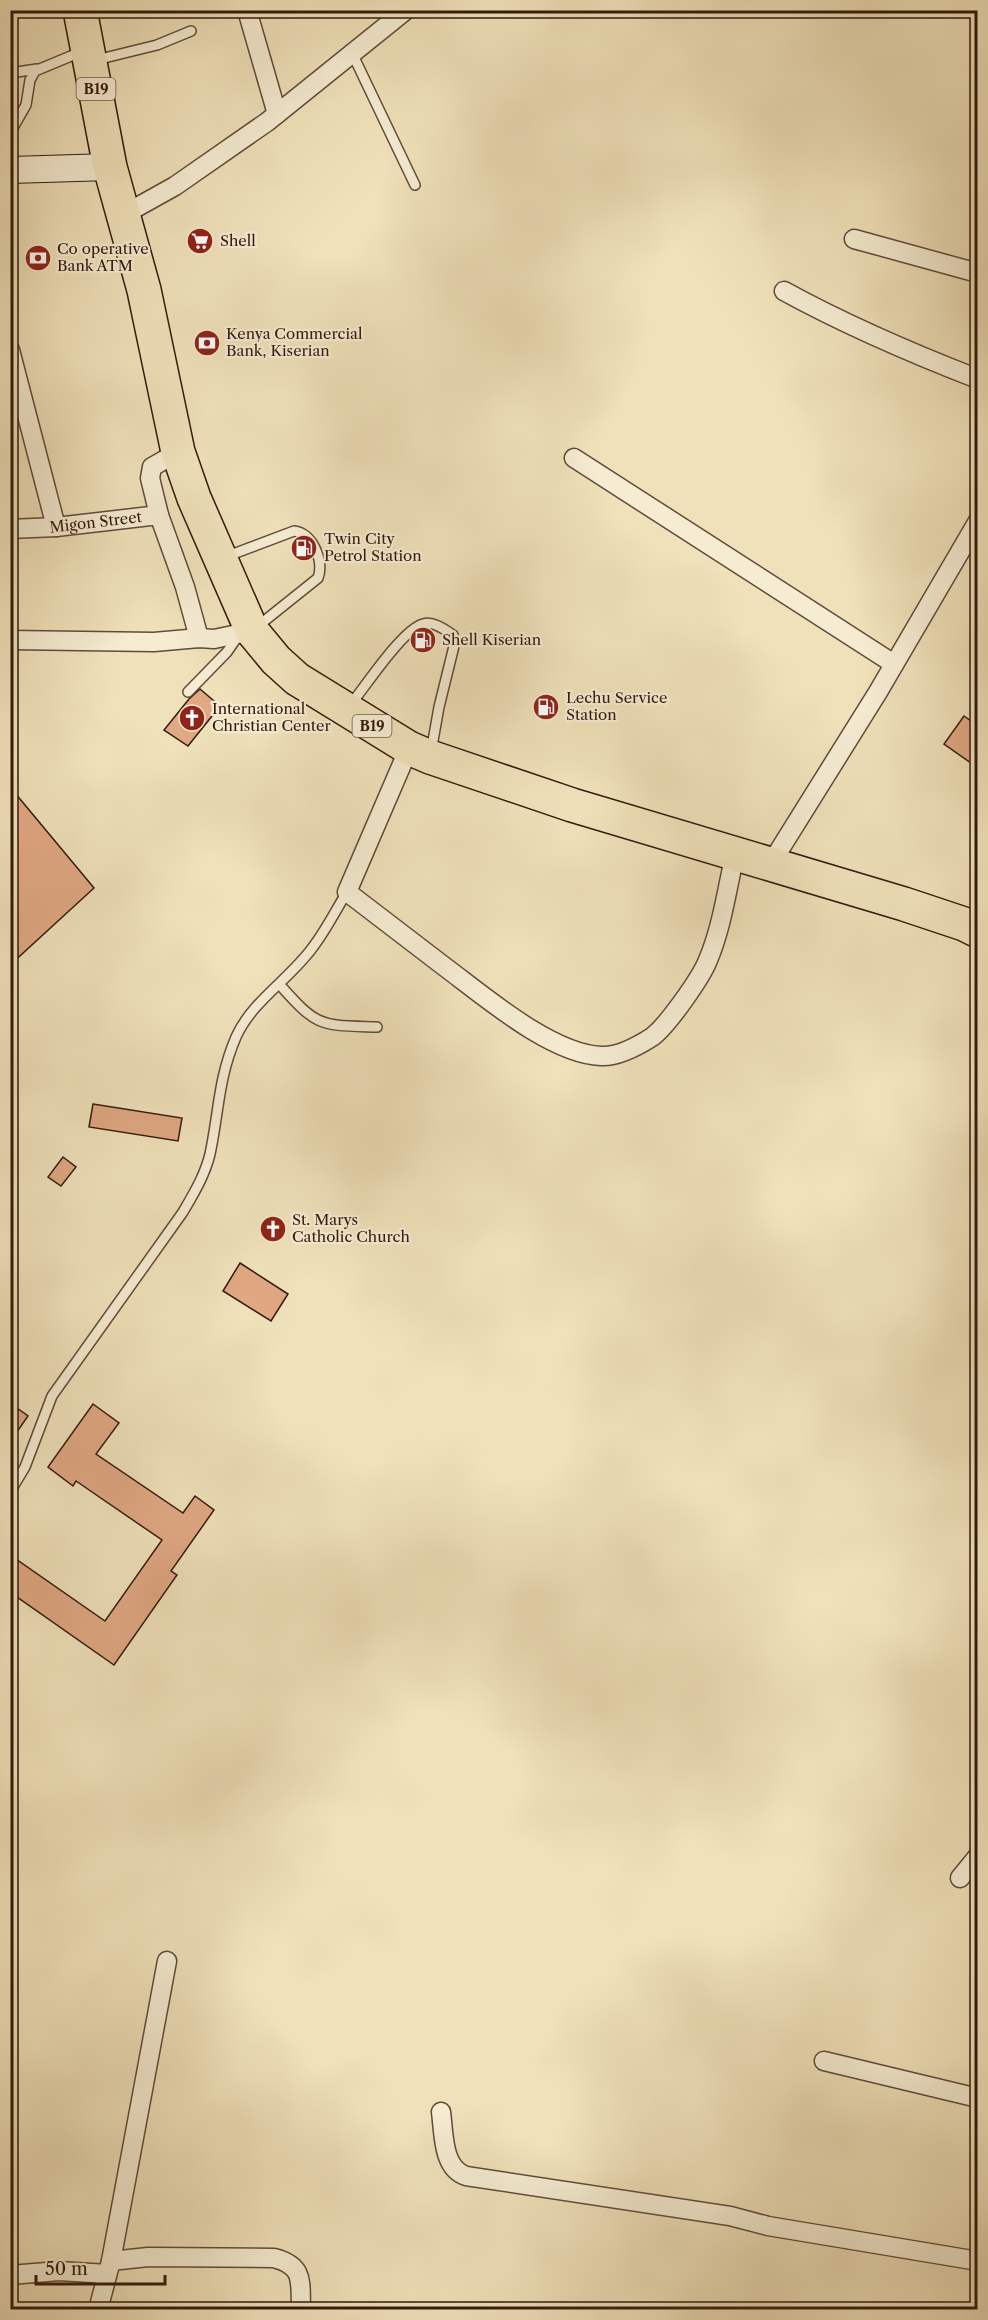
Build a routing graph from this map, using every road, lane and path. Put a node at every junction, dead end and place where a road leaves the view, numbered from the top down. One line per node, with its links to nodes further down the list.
1 (80, 10): 6 (highway, B19)
2 (247, 10): 9 (street)
3 (406, 10): 5 (street)
4 (191, 31): 6 (lane)
5 (352, 53): 9 (street); 13 (lane)
6 (90, 55): 7 (lane); 11 (highway, B19)
7 (37, 69): 8 (lane); 10 (lane)
8 (10, 73)
9 (277, 114): 14 (street)
10 (10, 133)
11 (110, 167): 12 (main road); 14 (highway, B19)
12 (10, 170)
13 (415, 185)
14 (123, 216): 20 (highway, B19)
15 (854, 239): 16 (street)
16 (978, 273)
17 (784, 291): 19 (street)
18 (10, 350): 24 (street)
19 (978, 379)
20 (178, 452): 22 (street); 26 (highway, B19)
21 (574, 458): 30 (street)
22 (159, 515): 24 (street, Migon Street); 28 (street, Migon Street)
23 (978, 521): 30 (street)
24 (56, 527): 25 (street, Migon Street)
25 (10, 529)
26 (220, 559): 27 (highway, B19); 27 (lane)
27 (245, 633): 28 (street); 31 (lane); 32 (highway, B19)
28 (199, 638): 29 (street)
29 (10, 640)
30 (894, 664): 35 (street)
31 (188, 692)
32 (346, 711): 33 (highway, B19); 33 (lane)
33 (419, 752): 34 (highway, B19); 36 (street)
34 (735, 854): 35 (highway, B19); 36 (street)
35 (770, 866): 37 (highway, B19)
36 (347, 892): 38 (lane)
37 (978, 931)
38 (280, 985): 39 (lane); 40 (lane)
39 (377, 1027)
40 (10, 1492)
41 (978, 1856): 42 (street)
42 (960, 1878)
43 (167, 1961): 48 (street)
44 (824, 2061): 45 (street)
45 (978, 2098)
46 (441, 2112): 47 (street)
47 (978, 2261)
48 (109, 2267): 49 (street); 50 (street); 51 (street)
49 (10, 2275)
50 (98, 2310)
51 (301, 2310)

